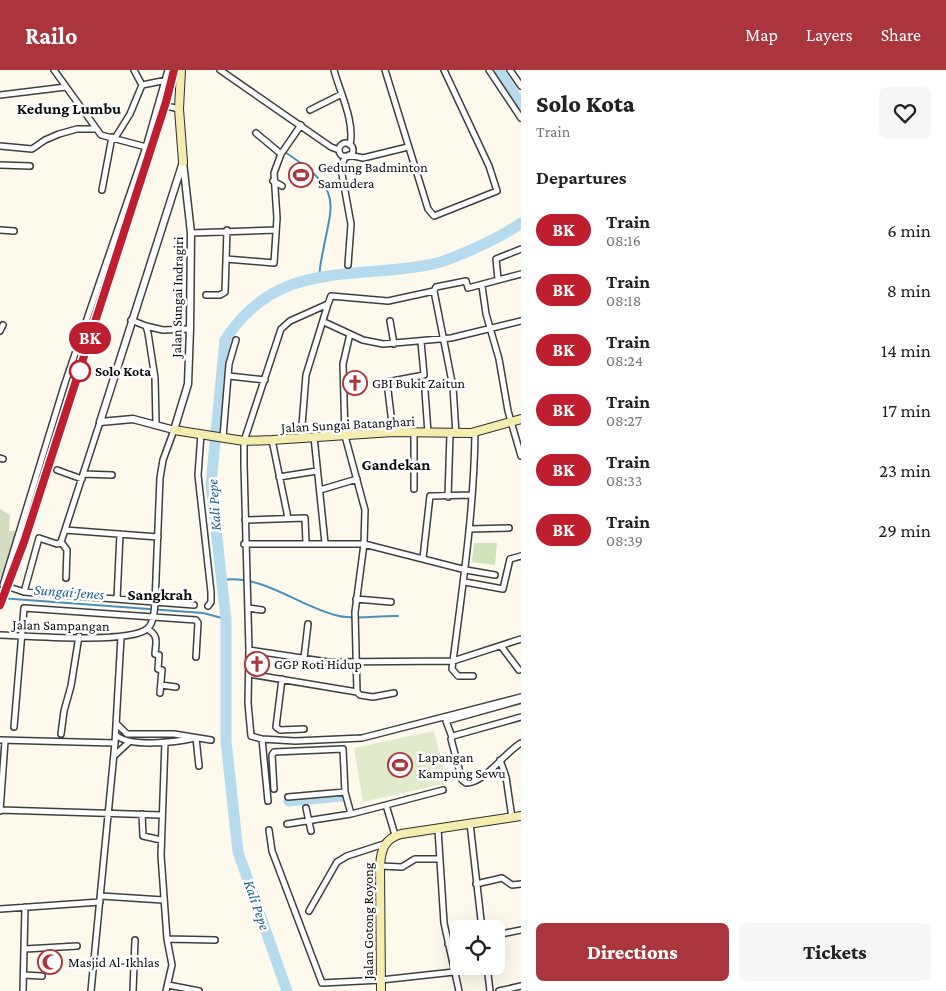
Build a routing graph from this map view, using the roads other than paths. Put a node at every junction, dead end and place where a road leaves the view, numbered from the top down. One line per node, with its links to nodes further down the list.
1 (54, 70): 14 (street)
2 (134, 70): 12 (street)
3 (168, 70): 11 (street)
4 (180, 70): 18 (main road)
5 (220, 70): 21 (street)
6 (334, 70): 15 (street)
7 (385, 70): 28 (street)
8 (444, 70): 28 (street)
9 (489, 70): 20 (street)
10 (510, 70): 13 (street)
11 (167, 80): 12 (street); 27 (street)
12 (142, 86): 24 (street)
13 (521, 86)
14 (66, 87): 16 (street); 22 (street)
15 (340, 94): 19 (street); 25 (street)
16 (0, 95)
17 (167, 106): 18 (street)
18 (179, 109): 32 (main road)
19 (310, 110)
20 (521, 118)
21 (301, 125): 29 (street); 30 (street)
22 (96, 129): 24 (street); 26 (street)
23 (256, 133): 30 (street)
24 (114, 138): 27 (street); 37 (street)
25 (350, 144): 29 (street); 31 (street)
26 (0, 146)
27 (146, 147): 117 (street)
28 (408, 147): 31 (street)
29 (339, 150): 31 (street)
30 (282, 154): 35 (street)
31 (347, 156): 45 (street)
32 (183, 162): 42 (street, Jalan Sungai Indragiri); 52 (street)
33 (0, 165): 34 (street)
34 (30, 166)
35 (273, 181): 36 (street); 40 (street)
36 (282, 186)
37 (102, 190)
38 (0, 230): 41 (street)
39 (227, 230): 40 (street); 42 (street); 44 (street)
40 (276, 230): 44 (street)
41 (14, 232)
42 (191, 233): 59 (street, Jalan Sungai Indragiri)
43 (521, 249): 47 (street)
44 (226, 259): 50 (street)
45 (348, 266)
46 (521, 274): 47 (street)
47 (498, 279): 48 (street)
48 (482, 286): 49 (street); 58 (street)
49 (434, 291): 51 (street); 62 (street)
50 (206, 295)
51 (328, 304): 55 (street); 67 (street)
52 (131, 320): 57 (street); 69 (street)
53 (390, 321): 65 (street)
54 (521, 321): 58 (street)
55 (324, 322): 61 (street); 85 (street)
56 (3, 325): 60 (street)
57 (146, 326): 59 (street); 74 (street)
58 (490, 327): 62 (street); 73 (street)
59 (190, 329): 75 (street, Jalan Sungai Indragiri)
60 (0, 331)
61 (350, 334): 65 (street); 82 (street)
62 (444, 339): 64 (street); 81 (street)
63 (236, 340): 66 (street)
64 (421, 342): 65 (street); 76 (street)
65 (394, 344)
66 (228, 376): 67 (street); 83 (street)
67 (265, 380): 87 (street)
68 (425, 391): 78 (street)
69 (103, 410): 71 (street); 72 (street)
70 (521, 418): 73 (main road, Jalan Sungai Batanghari)
71 (113, 420): 72 (street); 74 (street)
72 (100, 422): 92 (street)
73 (511, 422): 79 (main road, Jalan Sungai Batanghari); 88 (street)
74 (156, 424): 75 (street)
75 (174, 430): 80 (main road, Jalan Sungai Batanghari); 105 (street)
76 (393, 432): 77 (main road, Jalan Sungai Batanghari); 82 (main road, Jalan Sungai Batanghari)
77 (414, 432): 78 (main road, Jalan Sungai Batanghari); 95 (street)
78 (428, 432): 81 (main road, Jalan Sungai Batanghari)
79 (475, 433): 81 (main road, Jalan Sungai Batanghari); 97 (street)
80 (203, 434): 83 (main road, Jalan Sungai Batanghari); 124 (street)
81 (453, 434): 98 (street)
82 (345, 436): 84 (main road, Jalan Sungai Batanghari); 94 (street)
83 (221, 437): 87 (main road, Jalan Sungai Batanghari)
84 (314, 437): 85 (main road, Jalan Sungai Batanghari); 90 (street)
85 (301, 438): 86 (main road, Jalan Sungai Batanghari)
86 (272, 440): 87 (main road, Jalan Sungai Batanghari); 93 (street)
87 (244, 441): 100 (street)
88 (521, 456)
89 (56, 470): 92 (street)
90 (317, 471): 93 (street); 96 (street)
91 (112, 475): 92 (street)
92 (82, 476): 103 (street)
93 (279, 477): 99 (street)
94 (357, 479): 96 (street); 110 (street)
95 (414, 489)
96 (320, 490): 108 (street)
97 (472, 495): 98 (street); 102 (street)
98 (448, 497): 112 (street)
99 (288, 518): 100 (street); 107 (street)
100 (244, 520): 109 (street)
101 (509, 528): 102 (street)
102 (469, 529): 113 (street)
103 (65, 530): 104 (street); 106 (street)
104 (120, 534): 105 (street); 119 (street)
105 (158, 537): 122 (street)
106 (61, 542): 115 (street); 118 (street)
107 (306, 542): 108 (street); 109 (street)
108 (325, 543): 110 (street)
109 (244, 544): 125 (street)
110 (364, 544): 112 (street); 120 (street)
111 (521, 556): 116 (street)
112 (423, 558): 113 (street)
113 (466, 570): 114 (street); 116 (street)
114 (495, 575)
115 (66, 578)
116 (465, 582): 139 (street)
117 (2, 586): 118 (street)
118 (24, 592): 119 (street)
119 (117, 599): 122 (street)
120 (356, 599): 121 (street); 140 (street)
121 (391, 602)
122 (155, 603): 123 (street); 127 (street)
123 (194, 605)
124 (208, 606)
125 (248, 608): 126 (street); 136 (street)
126 (262, 610)
127 (154, 615): 129 (street); 131 (street); 137 (street)
128 (308, 624): 138 (street)
129 (147, 629): 133 (street, Jalan Sampangan); 145 (street)
130 (0, 635): 131 (street, Jalan Sampangan)
131 (21, 636): 132 (street, Jalan Sampangan); 153 (street)
132 (79, 636): 133 (street, Jalan Sampangan); 155 (street)
133 (121, 637): 152 (street)
134 (521, 639): 135 (street)
135 (502, 646): 139 (street); 141 (street)
136 (249, 650): 138 (street); 142 (street)
137 (196, 657)
138 (304, 658): 140 (street)
139 (453, 661): 140 (street); 143 (street)
140 (357, 662): 147 (street)
141 (518, 670)
142 (249, 674): 144 (street); 159 (street)
143 (473, 676)
144 (282, 679): 147 (street); 154 (street)
145 (161, 685): 146 (street); 148 (street)
146 (176, 687)
147 (357, 692): 149 (street)
148 (160, 693)
149 (394, 693)
150 (521, 699): 157 (street); 159 (street)
151 (521, 717): 157 (street)
152 (116, 722): 156 (street); 158 (street)
153 (14, 727)
154 (304, 729)
155 (61, 734)
156 (116, 735): 163 (street); 164 (street)
157 (452, 737): 167 (street)
158 (196, 738): 161 (street); 162 (street); 169 (street)
159 (262, 739): 174 (street)
160 (3, 740): 163 (street); 168 (street)
161 (211, 740)
162 (165, 742): 164 (street); 181 (street)
163 (115, 743): 166 (street)
164 (128, 743): 166 (street)
165 (521, 743): 167 (street)
166 (114, 757): 178 (street)
167 (500, 760): 183 (street)
168 (2, 764): 177 (street)
169 (199, 766)
170 (274, 789): 172 (street)
171 (443, 790): 175 (street)
172 (345, 792): 173 (street); 180 (street)
173 (288, 797)
174 (268, 801)
175 (386, 805): 180 (street); 190 (street)
176 (306, 808): 184 (street)
177 (0, 810): 178 (street)
178 (108, 813): 179 (street); 197 (street)
179 (142, 814): 181 (street); 191 (street)
180 (351, 814): 184 (street)
181 (161, 815): 191 (street)
182 (521, 816): 183 (main road)
183 (512, 818): 185 (main road)
184 (309, 821): 186 (street); 189 (street)
185 (470, 823): 187 (main road); 195 (street)
186 (288, 824)
187 (438, 829): 190 (main road); 193 (street)
188 (269, 830): 217 (street)
189 (311, 832)
190 (395, 835): 192 (main road, Jalan Gotong Royong)
191 (161, 840): 198 (street)
192 (384, 844): 194 (main road, Jalan Gotong Royong); 201 (street)
193 (440, 859): 194 (street); 208 (street)
194 (380, 866): 217 (main road, Jalan Gotong Royong)
195 (476, 884): 196 (street); 202 (street)
196 (521, 884)
197 (100, 899): 198 (street); 199 (street); 221 (street)
198 (163, 900): 205 (street)
199 (26, 907): 200 (street); 210 (street)
200 (0, 909)
201 (309, 911)
202 (481, 920)
203 (521, 930): 204 (street)
204 (505, 933)
205 (167, 939): 207 (street); 218 (street)
206 (135, 940): 222 (street)
207 (215, 940)
208 (448, 944): 211 (street)
209 (77, 946): 210 (street)
210 (25, 949): 213 (street)
211 (450, 953)
212 (450, 972): 217 (street)
213 (24, 975): 216 (street); 220 (street)
214 (455, 975): 226 (street)
215 (488, 975): 227 (street)
216 (42, 976)
217 (381, 980): 225 (main road, Jalan Gotong Royong)
218 (168, 985): 223 (street); 224 (street)
219 (521, 986): 228 (street)
220 (23, 991)
221 (91, 991)
222 (133, 991)
223 (166, 991)
224 (199, 991)
225 (381, 991)
226 (459, 991)
227 (490, 991)
228 (499, 991)

